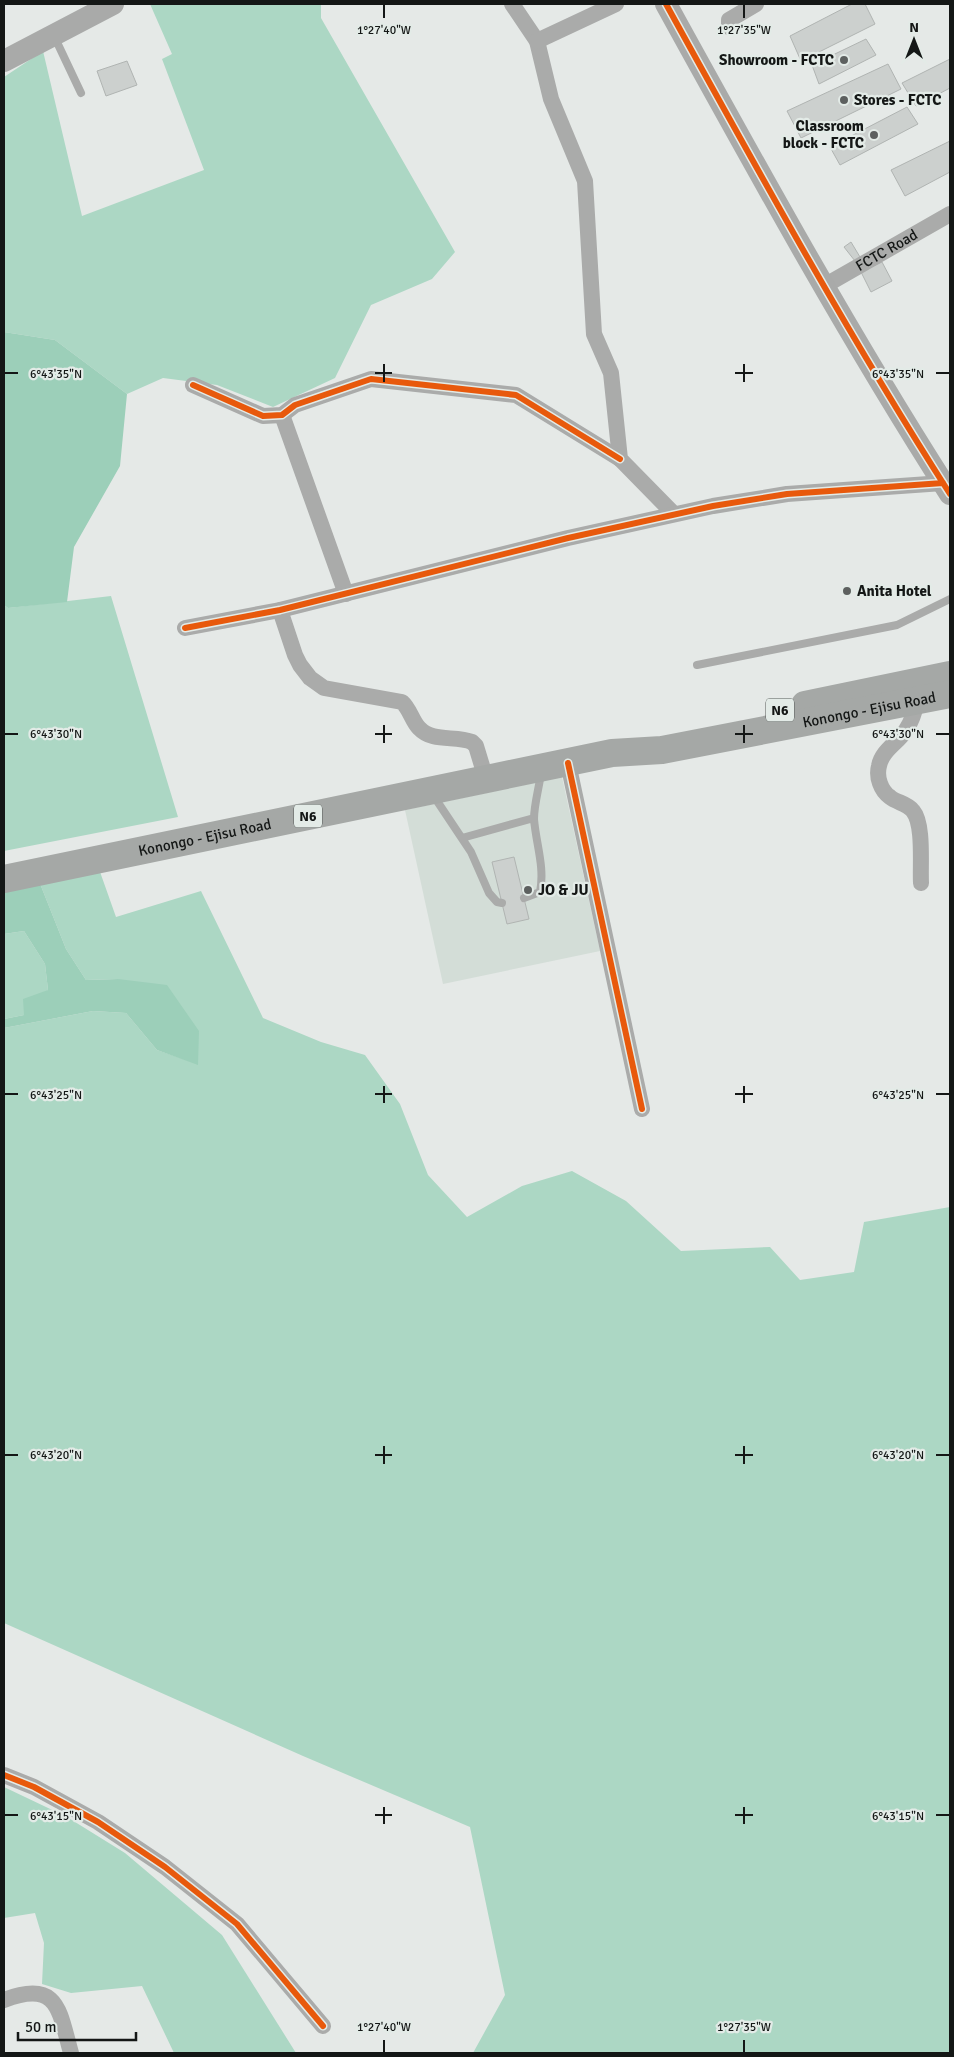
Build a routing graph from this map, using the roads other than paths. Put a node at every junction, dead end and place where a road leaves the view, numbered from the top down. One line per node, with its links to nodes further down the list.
1 (113, 4): 7 (street)
2 (512, 4): 8 (street)
3 (616, 4): 8 (street)
4 (666, 4): 12 (street)
5 (756, 4): 6 (street)
6 (729, 27)
7 (54, 35): 9 (street); 10 (lane)
8 (536, 41): 15 (street)
9 (4, 61)
10 (80, 92)
11 (950, 214): 12 (street, FCTC Road)
12 (824, 286): 16 (street)
13 (193, 385): 14 (street)
14 (282, 415): 15 (street); 18 (street)
15 (620, 459): 17 (street)
16 (947, 488): 17 (street)
17 (674, 514): 18 (street)
18 (346, 594): 20 (street)
19 (950, 599): 22 (lane)
20 (280, 610): 21 (street); 29 (street)
21 (185, 628)
22 (698, 665)
23 (950, 675): 26 (highway, Konongo - Ejisu Road / N6)
24 (950, 694): 25 (highway, Konongo - Ejisu Road / N6)
25 (916, 701): 26 (highway, Konongo - Ejisu Road / N6); 34 (street)
26 (612, 754): 27 (highway, Konongo - Ejisu Road / N6)
27 (568, 763): 28 (highway, Konongo - Ejisu Road / N6); 37 (street)
28 (542, 768): 29 (highway, Konongo - Ejisu Road / N6); 31 (lane)
29 (486, 780): 30 (highway, Konongo - Ejisu Road / N6)
30 (430, 791): 32 (lane); 33 (highway, Konongo - Ejisu Road / N6)
31 (534, 818): 32 (lane); 35 (lane)
32 (462, 838): 36 (lane)
33 (4, 879)
34 (921, 882)
35 (524, 898)
36 (502, 903)
37 (642, 1109)
38 (4, 1775): 40 (street)
39 (4, 2000): 41 (street)
40 (323, 2026)
41 (71, 2053)

